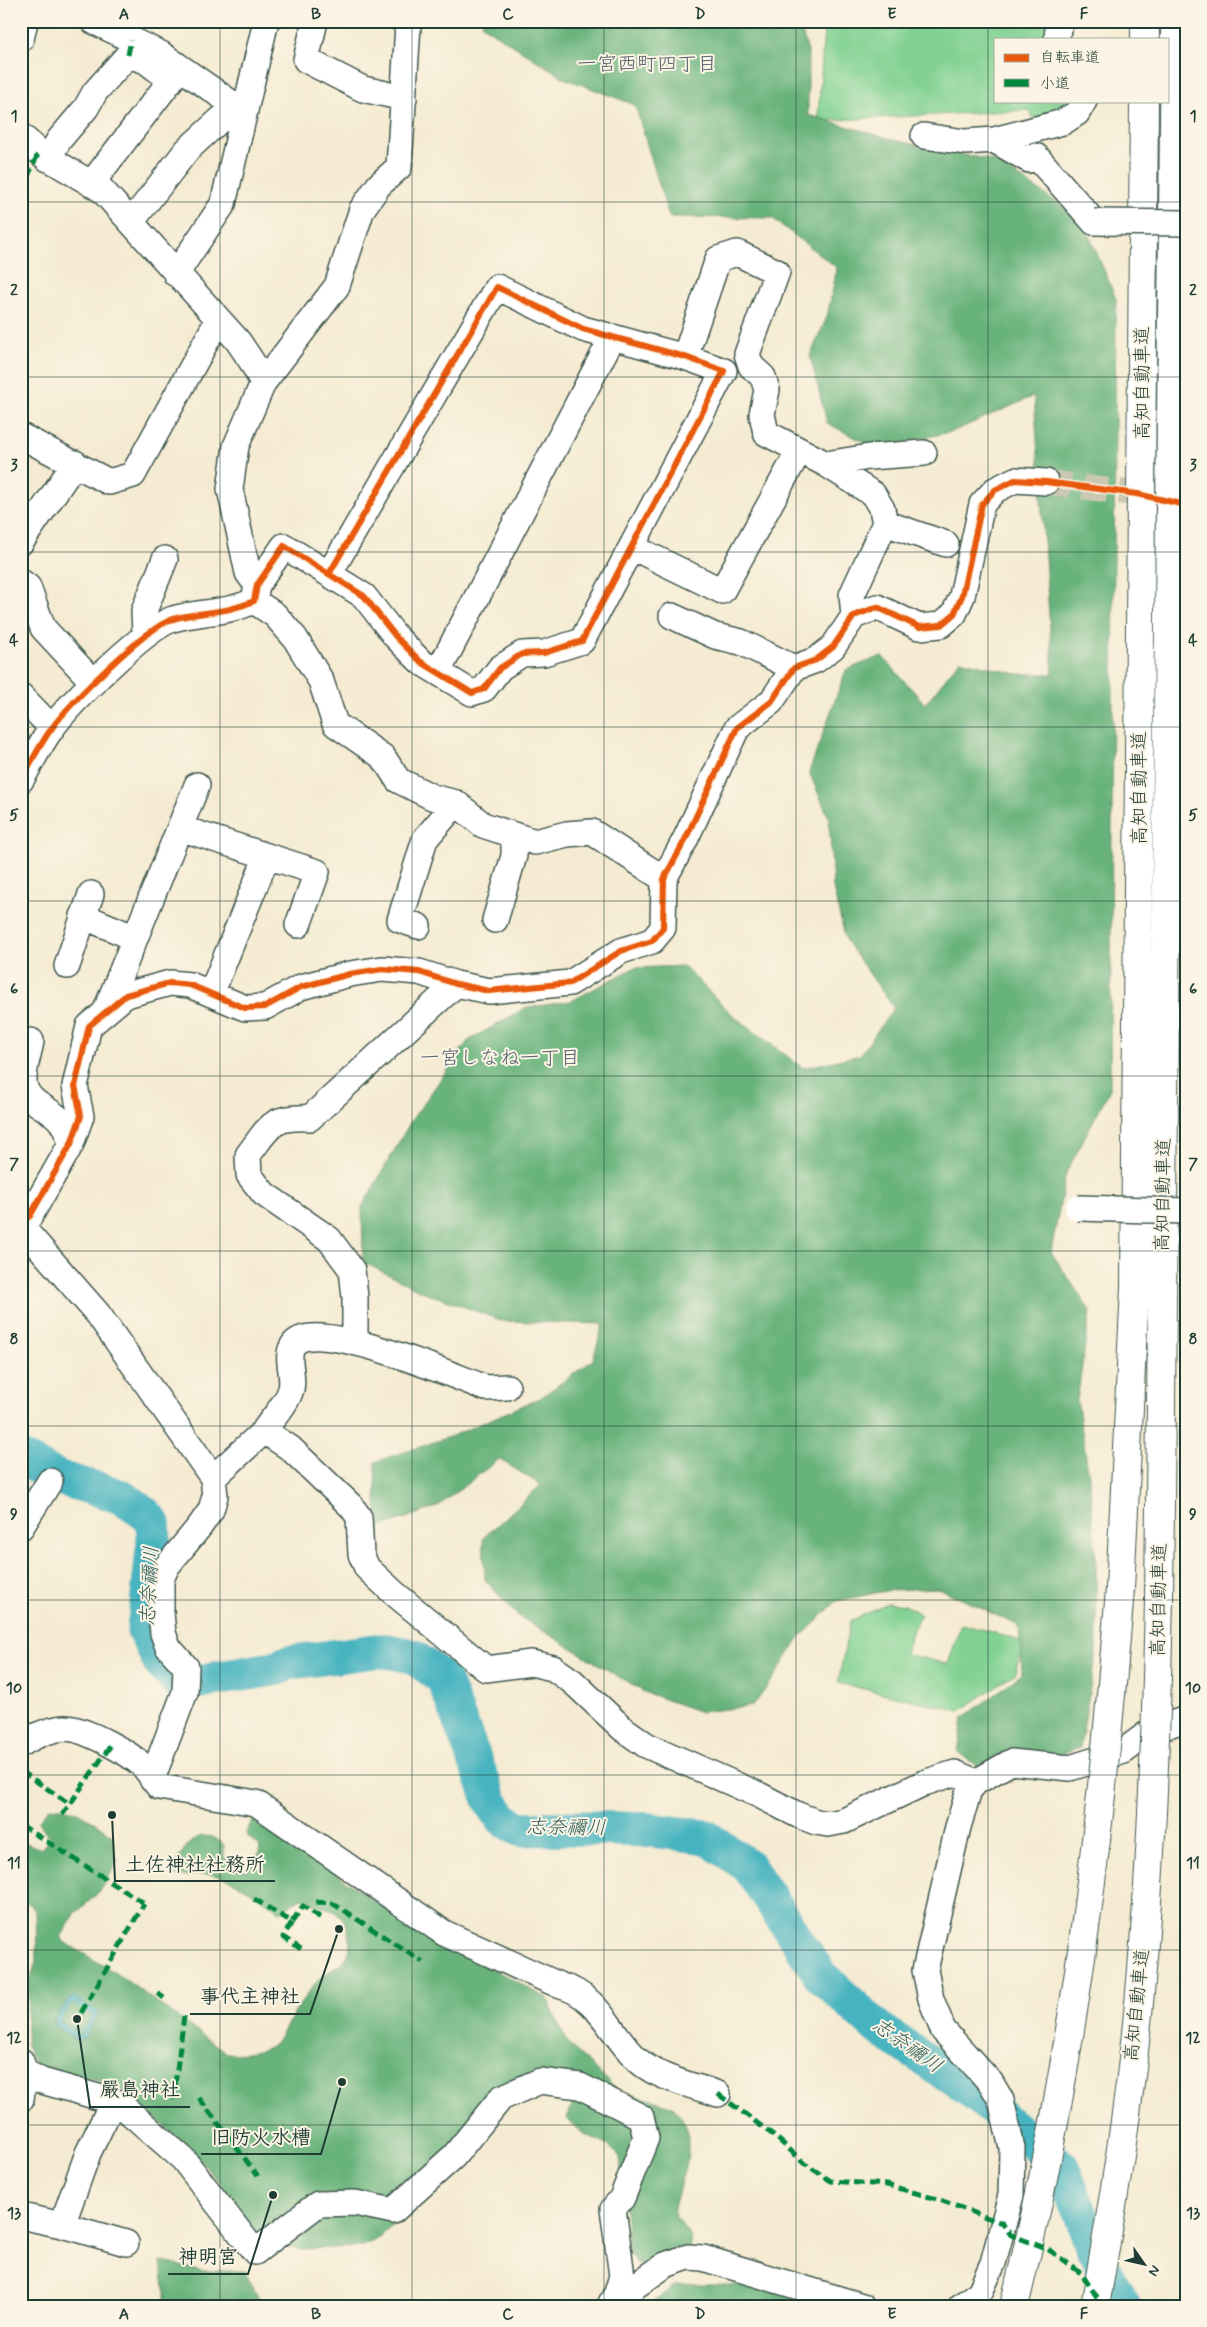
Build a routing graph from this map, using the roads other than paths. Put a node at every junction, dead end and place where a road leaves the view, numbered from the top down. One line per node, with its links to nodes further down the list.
1 (25, 21): 11 (street)
2 (93, 21): 16 (street)
3 (266, 21): 16 (street)
4 (315, 21): 13 (street)
5 (402, 21): 13 (street)
6 (1062, 21): 9 (street)
7 (1145, 21): 10 (highway)
8 (1174, 21): 92 (highway, 高知自動車道, bridge)
9 (1057, 38)
10 (1145, 38)
11 (21, 39)
12 (171, 80): 16 (street); 20 (street); 21 (street)
13 (404, 98): 28 (street)
14 (1083, 102): 19 (street)
15 (1144, 102): 91 (highway, 高知自動車道, bridge)
16 (226, 113): 22 (street); 24 (street)
17 (21, 136): 20 (street)
18 (924, 136): 19 (street)
19 (994, 140): 23 (street, bridge)
20 (48, 158): 21 (street)
21 (91, 184): 22 (street)
22 (132, 222): 24 (street)
23 (1186, 223)
24 (176, 274): 25 (street)
25 (218, 320): 28 (street); 32 (street)
26 (612, 338): 27 (street); 40 (street); 47 (street)
27 (685, 357): 30 (street); 38 (street)
28 (262, 383): 42 (street)
29 (21, 436): 32 (street)
30 (799, 451): 33 (street); 38 (street)
31 (924, 453): 33 (street)
32 (75, 463): 36 (street)
33 (826, 464): 35 (street)
34 (1046, 482): 44 (street)
35 (885, 523): 37 (street); 44 (street)
36 (21, 542)
37 (946, 544)
38 (632, 547): 47 (street)
39 (165, 559): 45 (street)
40 (329, 574): 42 (street); 47 (street)
41 (21, 582): 48 (street)
42 (256, 593): 45 (street); 53 (street)
43 (672, 616): 46 (street)
44 (854, 616): 46 (street)
45 (145, 634): 48 (street)
46 (794, 668): 57 (street)
47 (438, 672)
48 (94, 683): 50 (street)
49 (21, 696): 50 (street)
50 (52, 728): 51 (street)
51 (21, 780)
52 (197, 785): 54 (street)
53 (456, 803): 55 (street); 60 (street)
54 (180, 828): 56 (street); 61 (street)
55 (514, 835): 57 (street); 58 (street)
56 (274, 850): 59 (street); 64 (street)
57 (664, 879): 63 (street)
58 (495, 920)
59 (298, 925)
60 (418, 926)
61 (135, 938): 62 (street); 65 (street)
62 (67, 966)
63 (456, 984): 64 (street); 71 (street)
64 (211, 994): 65 (street)
65 (106, 1010): 67 (street)
66 (31, 1041): 67 (street)
67 (71, 1144): 70 (street)
68 (1078, 1208): 69 (street, bridge)
69 (1186, 1211)
70 (21, 1224): 74 (street)
71 (355, 1341): 72 (street); 73 (street)
72 (506, 1387)
73 (264, 1430): 74 (street); 80 (street)
74 (213, 1478): 79 (street)
75 (50, 1481): 76 (street)
76 (21, 1528)
77 (1186, 1719): 80 (street)
78 (21, 1744): 79 (street)
79 (152, 1778): 82 (street)
80 (976, 1782): 90 (street)
81 (23, 2067): 83 (street); 84 (street)
82 (718, 2094)
83 (21, 2098)
84 (119, 2103): 86 (street); 88 (street)
85 (21, 2216): 86 (street)
86 (62, 2225): 87 (street)
87 (126, 2244)
88 (611, 2304): 89 (street)
89 (862, 2306)
90 (961, 2306)
91 (1014, 2306)
92 (1095, 2306)

